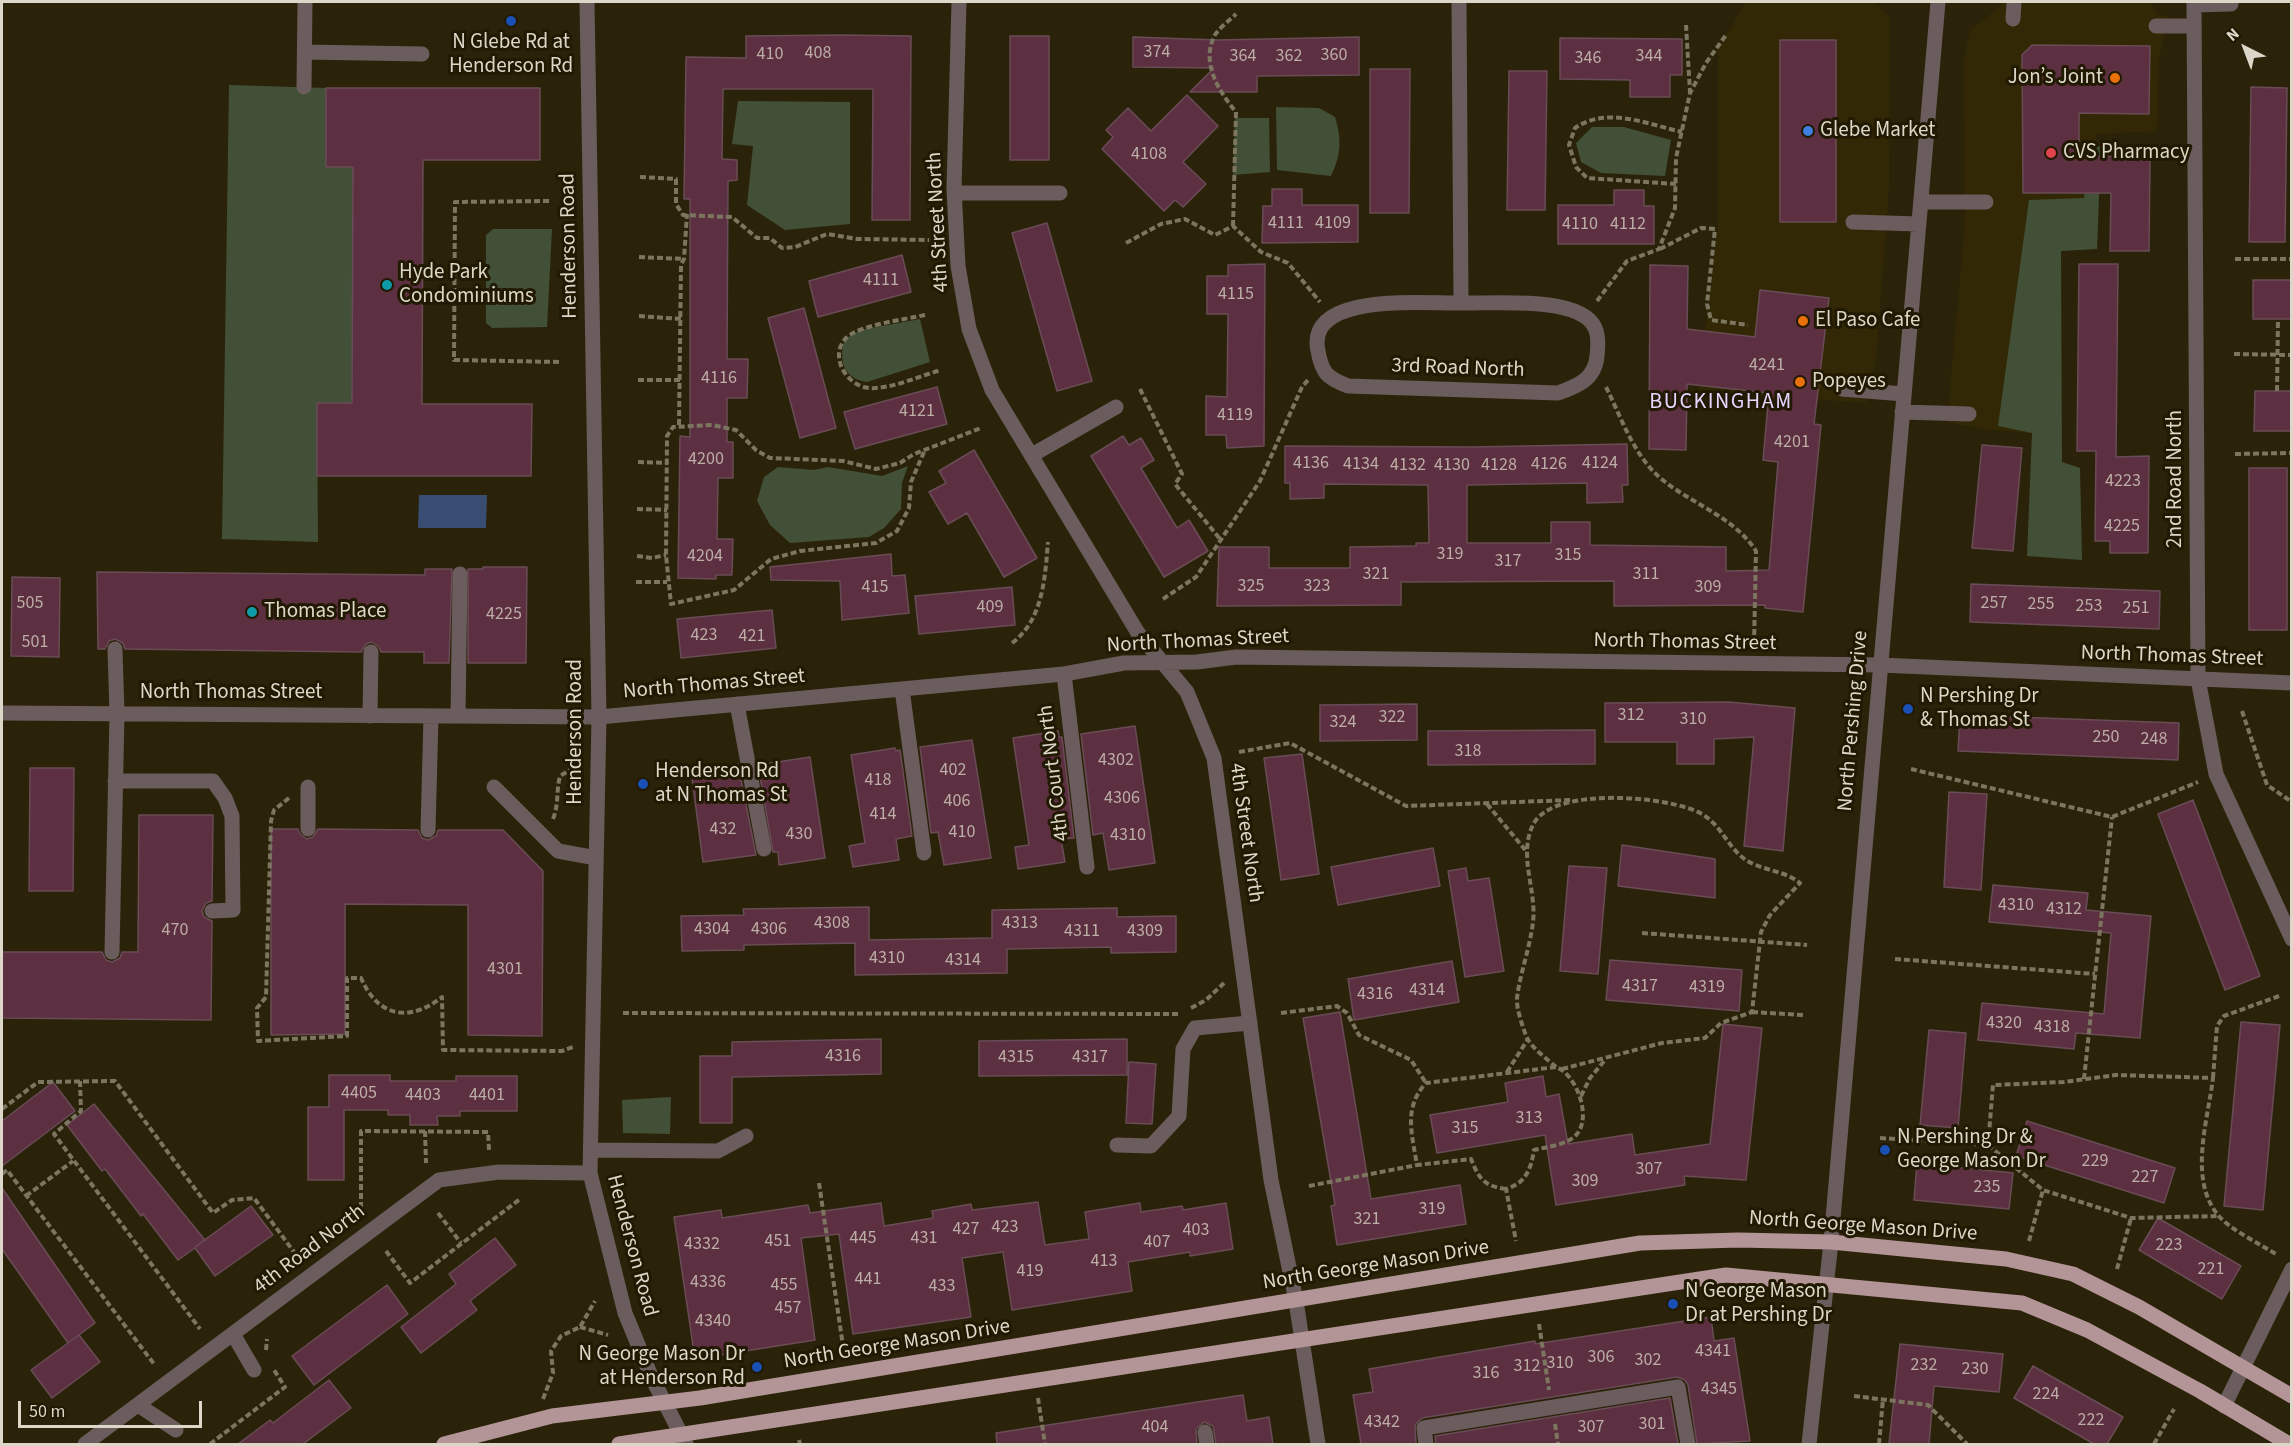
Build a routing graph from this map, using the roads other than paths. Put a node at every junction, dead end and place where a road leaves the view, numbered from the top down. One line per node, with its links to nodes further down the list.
1 (305, 2): 12 (street)
2 (587, 2): 43 (street, Henderson Road)
3 (959, 2): 15 (street, 4th Street North)
4 (1459, 2): 21 (street)
5 (1938, 2): 17 (street, North Pershing Drive)
6 (2014, 2): 9 (street)
7 (2194, 3): 8 (street); 11 (street, 2nd Road North)
8 (2231, 4)
9 (2013, 19)
10 (2156, 26): 11 (street)
11 (2193, 26): 34 (street, 2nd Road North)
12 (305, 52): 13 (street); 14 (street)
13 (422, 54)
14 (304, 87)
15 (955, 193): 16 (street); 27 (street, 4th Street North)
16 (1060, 193)
17 (1921, 202): 18 (street); 20 (street, North Pershing Drive)
18 (1986, 202)
19 (1853, 222): 20 (street)
20 (1919, 224): 23 (street, North Pershing Drive)
21 (1461, 303): 21 (street, 3rd Road North)
22 (1842, 389): 23 (street)
23 (1904, 394): 25 (street, North Pershing Drive)
24 (1116, 407): 27 (street)
25 (1902, 412): 26 (street); 32 (street, North Pershing Drive)
26 (1969, 414)
27 (1032, 455): 31 (street, 4th Street North)
28 (460, 574): 42 (street)
29 (115, 649): 39 (street)
30 (371, 652): 40 (street)
31 (1163, 663): 32 (street, North Thomas Street); 33 (street, North Thomas Street); 56 (street, 4th Street North)
32 (1880, 665): 34 (street, North Thomas Street); 61 (street, North Pershing Drive)
33 (1064, 674): 36 (street, North Thomas Street); 52 (street, 4th Court North)
34 (2198, 679): 35 (street, North Thomas Street); 54 (street, 2nd Road North)
35 (2292, 683)
36 (902, 689): 37 (street, North Thomas Street); 50 (street)
37 (737, 704): 43 (street, North Thomas Street); 49 (street)
38 (2, 713): 39 (street, North Thomas Street)
39 (117, 714): 40 (street, North Thomas Street); 44 (street)
40 (370, 716): 41 (street, North Thomas Street)
41 (431, 716): 42 (street, North Thomas Street); 48 (street)
42 (458, 716): 43 (street, North Thomas Street)
43 (599, 717): 51 (street, Henderson Road)
44 (115, 781): 53 (street); 55 (street)
45 (308, 787): 47 (street)
46 (494, 787): 51 (street)
47 (308, 830)
48 (428, 830)
49 (764, 849)
50 (924, 853)
51 (596, 858): 59 (street, Henderson Road)
52 (1087, 867)
53 (212, 911)
54 (2292, 939)
55 (111, 952)
56 (1250, 1023): 58 (street); 64 (street, 4th Street North)
57 (746, 1136): 59 (street)
58 (1117, 1145)
59 (591, 1150): 60 (street, Henderson Road)
60 (590, 1173): 65 (street, 4th Road North); 70 (street, Henderson Road)
61 (1831, 1242): 63 (street, North Pershing Drive); 64 (main road, North George Mason Drive); 67 (main road, North George Mason Drive)
62 (2292, 1269): 67 (street)
63 (1825, 1285): 66 (main road); 72 (main road); 81 (street, North Pershing Drive)
64 (1296, 1300): 66 (street, 4th Street North); 70 (main road, North George Mason Drive)
65 (233, 1334): 68 (street); 71 (street, 4th Road North)
66 (1303, 1339): 74 (main road); 78 (street, 4th Street North)
67 (2242, 1366): 69 (main road, North George Mason Drive); 72 (street)
68 (254, 1370)
69 (2292, 1396)
70 (663, 1401): 74 (street, Henderson Road); 76 (main road, North George Mason Drive)
71 (138, 1405): 73 (street); 75 (street, 4th Road North)
72 (2224, 1406): 82 (main road)
73 (176, 1430)
74 (683, 1440): 77 (main road)
75 (85, 1444)
76 (444, 1444)
77 (619, 1444)
78 (1318, 1444)
79 (1426, 1444): 80 (street)
80 (1688, 1444)
81 (1809, 1444)
82 (2289, 1444)

